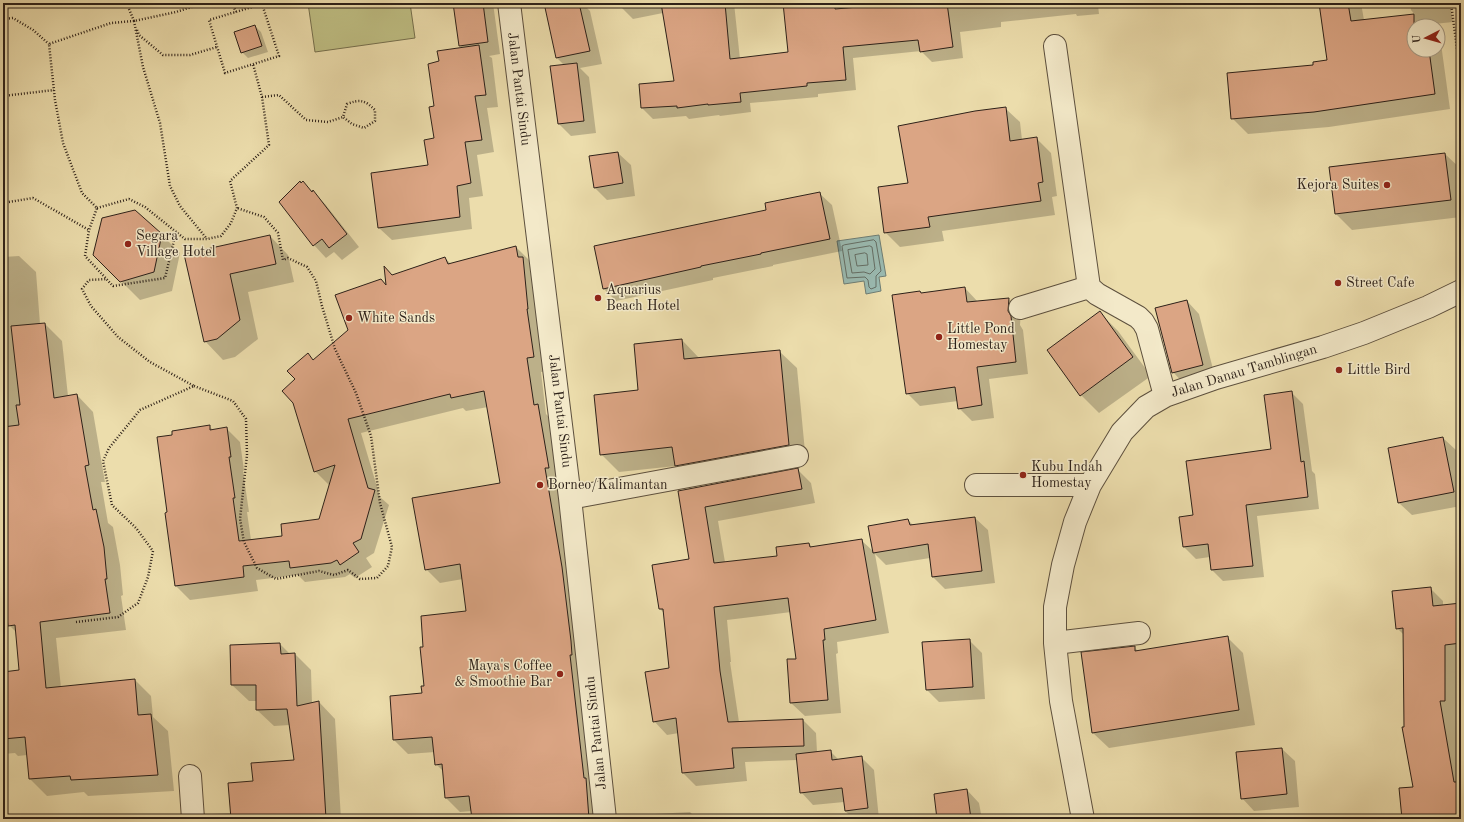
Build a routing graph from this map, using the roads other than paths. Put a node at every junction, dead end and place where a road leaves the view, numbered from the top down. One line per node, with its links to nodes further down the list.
1 (508, 3): 10 (street, Jalan Pantai Sindu)
2 (1055, 46): 3 (street)
3 (1089, 287): 5 (street); 6 (street)
4 (1461, 291): 6 (street, Jalan Danau Tamblingan)
5 (1020, 308)
6 (1165, 396): 9 (street, Jalan Danau Tamblingan)
7 (797, 456): 10 (street)
8 (976, 485): 9 (street)
9 (1090, 485): 12 (street, Jalan Danau Tamblingan)
10 (570, 498): 15 (street, Jalan Pantai Sindu)
11 (1139, 633): 12 (street)
12 (1055, 643): 16 (street, Jalan Danau Tamblingan)
13 (190, 776): 14 (street)
14 (193, 819)
15 (605, 819)
16 (1083, 819)

